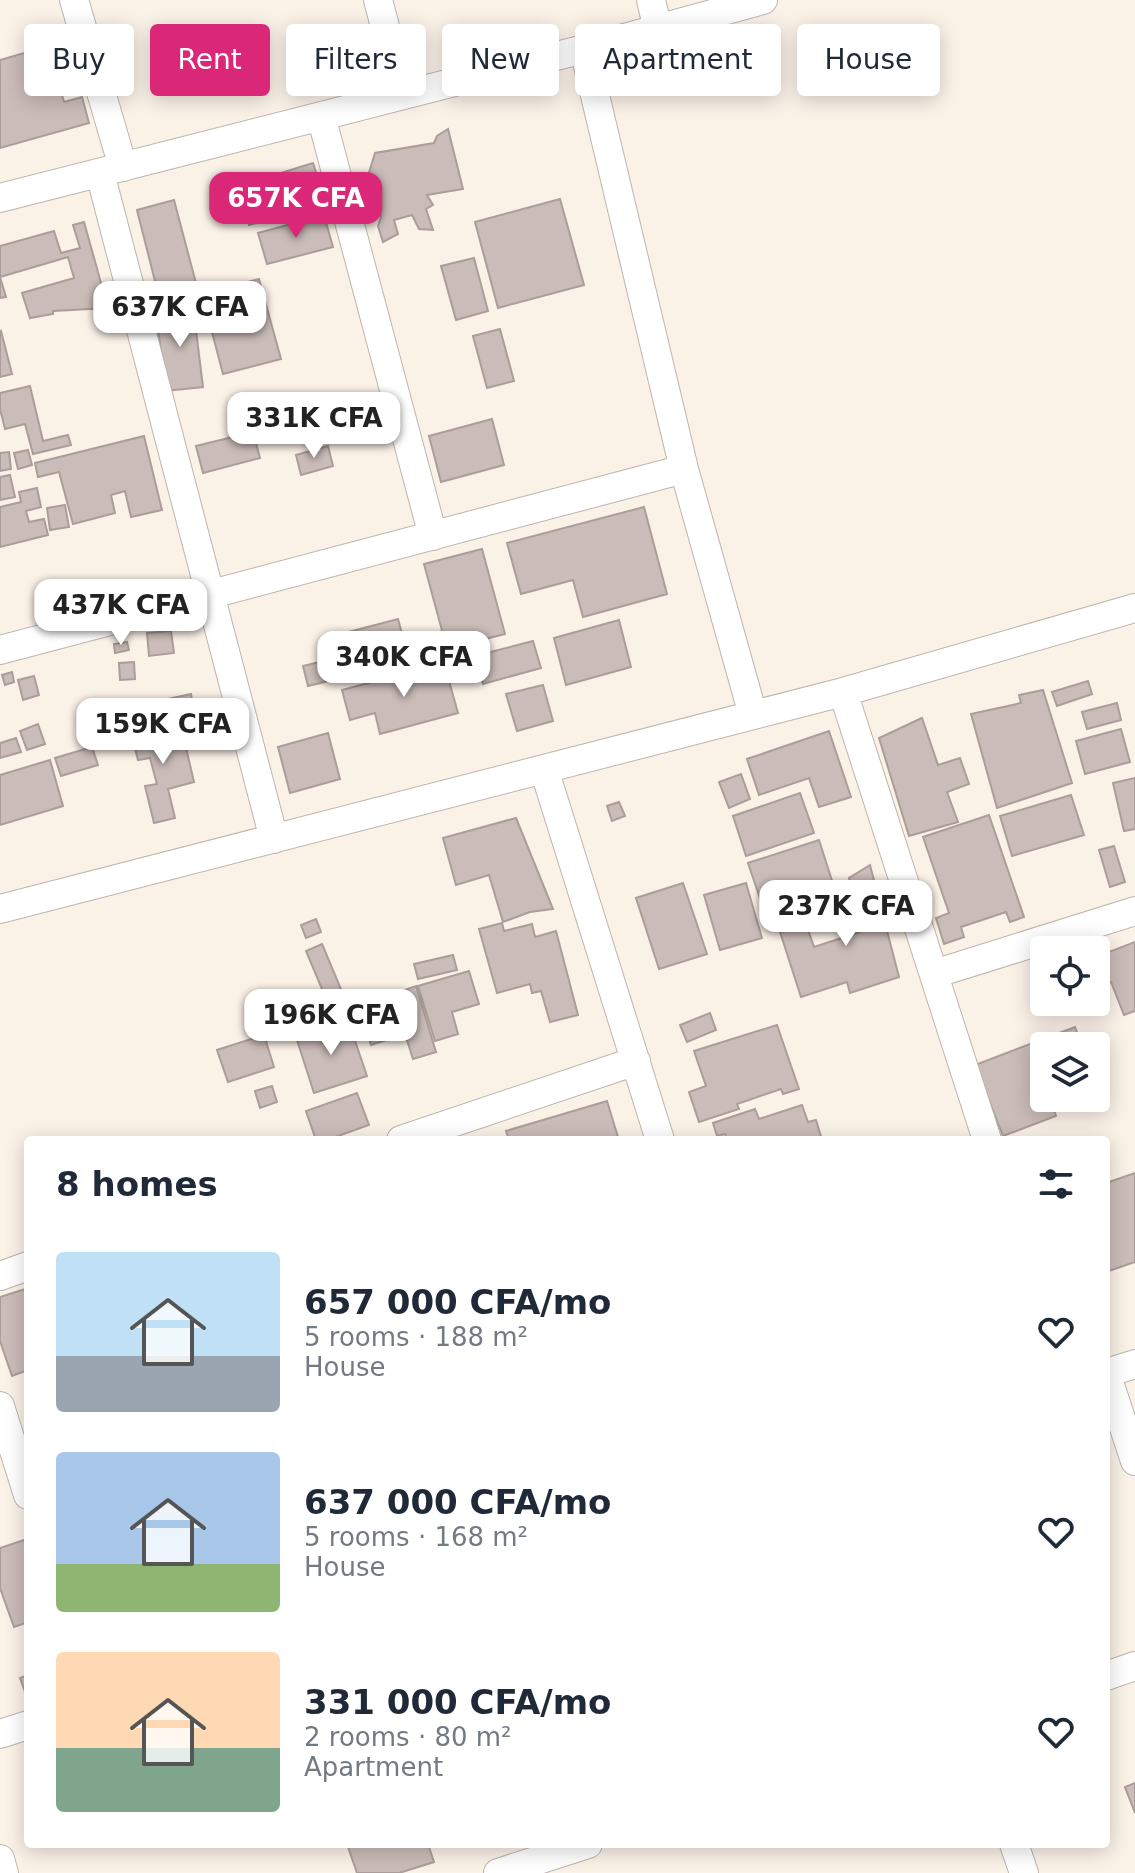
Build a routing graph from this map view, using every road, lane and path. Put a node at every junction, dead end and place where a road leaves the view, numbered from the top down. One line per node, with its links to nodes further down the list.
1 (74, 0): 13 (street)
2 (378, 0): 5 (street)
3 (651, 0): 6 (street)
4 (763, 0): 7 (street)
5 (384, 24)
6 (657, 24)
7 (679, 24)
8 (575, 51): 9 (street)
9 (426, 89)
10 (399, 96): 12 (street)
11 (595, 96): 15 (street)
12 (321, 116): 13 (street); 16 (street)
13 (111, 170): 14 (street); 17 (street)
14 (0, 198)
15 (684, 469): 16 (street); 21 (street)
16 (433, 536): 17 (street)
17 (209, 595): 19 (street); 23 (street)
18 (1135, 608): 20 (street)
19 (0, 650)
20 (843, 692): 21 (street); 26 (street)
21 (753, 715): 22 (street)
22 (544, 769): 23 (street); 27 (street)
23 (274, 839): 24 (street)
24 (0, 909)
25 (1135, 911): 26 (street)
26 (934, 974): 30 (street)
27 (636, 1061): 28 (street); 29 (street)
28 (413, 1136)
29 (659, 1136)
30 (986, 1136)
31 (24, 1267): 32 (street)
32 (0, 1276)
33 (1135, 1364): 34 (street)
34 (1110, 1372)
35 (1110, 1385): 37 (street)
36 (0, 1406): 38 (street)
37 (1135, 1461)
38 (24, 1482)
39 (1135, 1666): 40 (street)
40 (1110, 1675)
41 (24, 1726): 42 (street)
42 (0, 1734)
43 (574, 1848): 46 (street)
44 (1015, 1848): 49 (street)
45 (0, 1859): 47 (street)
46 (536, 1859): 48 (street)
47 (4, 1873)
48 (498, 1873)
49 (1024, 1873)

